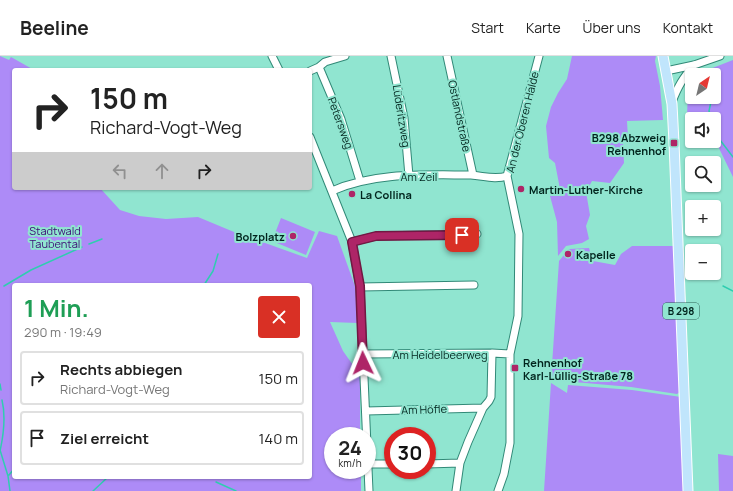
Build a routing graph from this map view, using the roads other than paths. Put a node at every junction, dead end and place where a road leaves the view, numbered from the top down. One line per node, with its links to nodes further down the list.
1 (272, 56): 10 (street)
2 (345, 56): 8 (street)
3 (391, 56): 17 (street, Lüderitzweg)
4 (447, 56): 16 (street, Ostlandstraße)
5 (539, 56): 18 (street, An der Oberen Halde)
6 (663, 56): 13 (main road, B 298)
7 (720, 56): 9 (street)
8 (324, 59): 11 (street)
9 (694, 65): 13 (street); 14 (street)
10 (278, 68)
11 (319, 68): 12 (street); 19 (street, Petersweg)
12 (312, 70)
13 (666, 71): 14 (main road, B 298)
14 (672, 104): 37 (main road, B 298)
15 (312, 142): 20 (street)
16 (473, 175): 17 (street, Am Zeil); 18 (street, Am Zeil)
17 (409, 176): 19 (street, Am Zeil)
18 (507, 176): 27 (street, An der Oberen Halde)
19 (360, 181): 20 (street, Am Zeil)
20 (332, 191): 22 (street)
21 (477, 234): 22 (street)
22 (352, 242): 24 (street)
23 (474, 285): 24 (street)
24 (360, 286): 26 (street)
25 (492, 353): 26 (street, Am Heidelbeerweg); 27 (street, Am Heidelbeerweg); 28 (street)
26 (362, 354): 29 (street)
27 (510, 354): 36 (street)
28 (483, 408): 29 (street, Am Höfle); 31 (street)
29 (366, 411): 30 (street)
30 (367, 427)
31 (460, 463): 32 (street); 35 (street)
32 (436, 464)
33 (369, 479): 34 (street)
34 (369, 491)
35 (456, 491)
36 (498, 491)
37 (688, 491)

